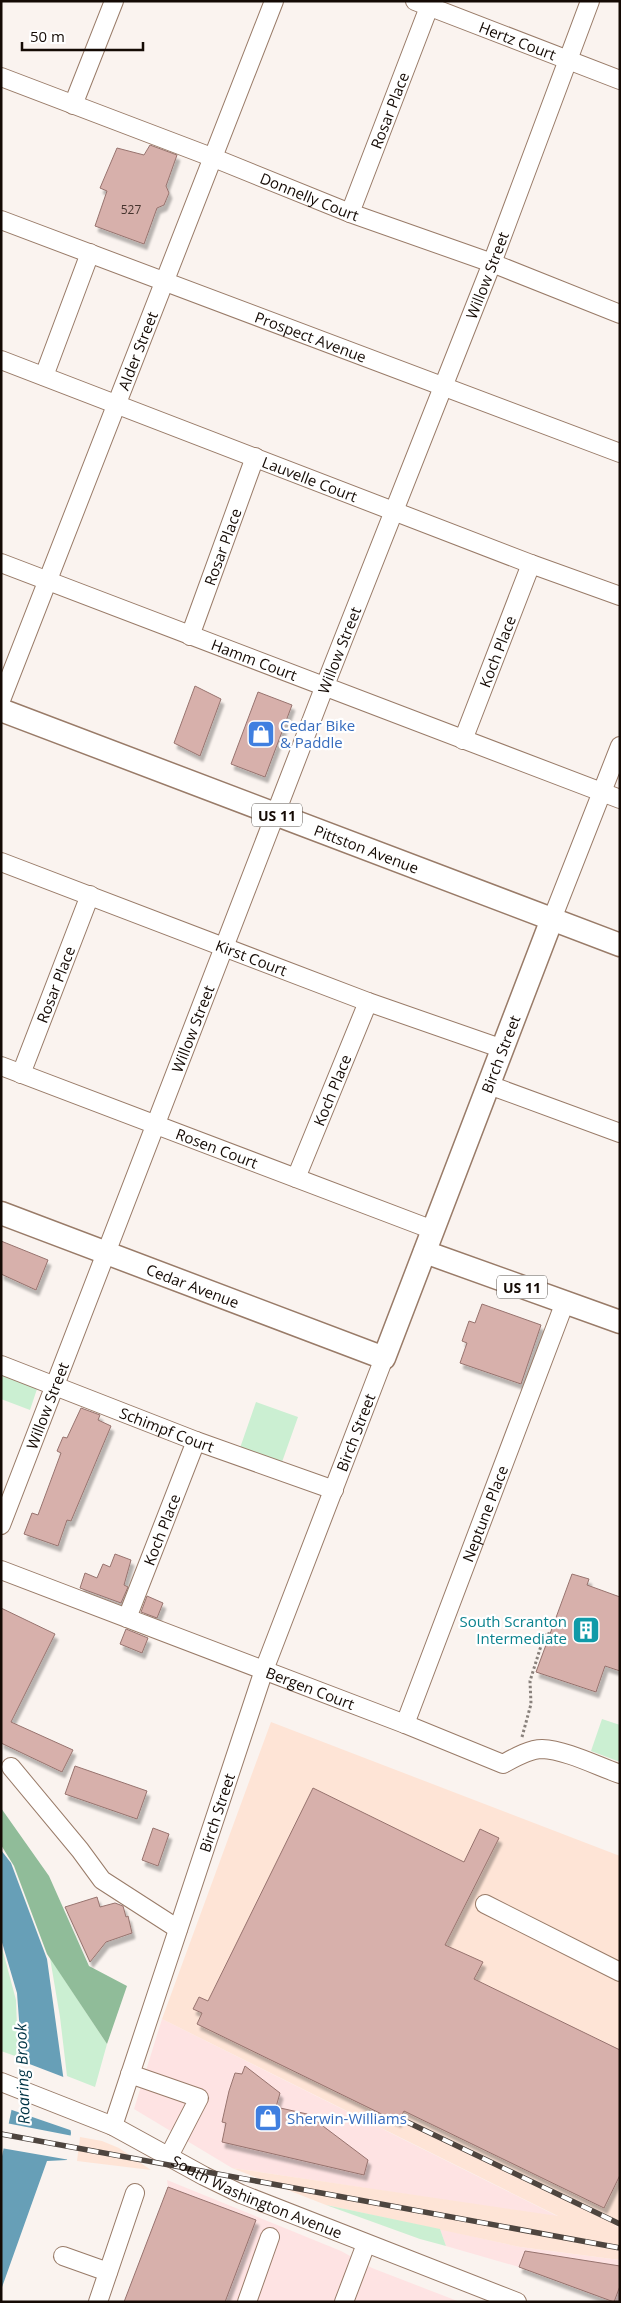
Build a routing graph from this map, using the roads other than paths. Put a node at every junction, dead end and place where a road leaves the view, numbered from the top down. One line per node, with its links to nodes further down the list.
1 (114, 1): 8 (street)
2 (274, 1): 9 (street, Alder Street)
3 (590, 1): 5 (street, Willow Street)
4 (422, 4): 5 (street, Hertz Court); 10 (street, Rosar Place)
5 (568, 58): 7 (street, Hertz Court); 13 (street, Willow Street)
6 (1, 77): 8 (street, Donnelly Court)
7 (620, 80)
8 (73, 105): 9 (street, Donnelly Court)
9 (214, 158): 10 (street, Donnelly Court); 14 (street, Alder Street)
10 (350, 213): 13 (street, Donnelly Court)
11 (1, 220): 12 (street, Prospect Avenue)
12 (90, 253): 14 (street, Prospect Avenue); 17 (street)
13 (492, 263): 15 (street, Donnelly Court); 18 (street, Willow Street)
14 (165, 281): 18 (street, Prospect Avenue); 19 (street, Alder Street)
15 (620, 314)
16 (1, 360): 17 (street, Lauvelle Court)
17 (44, 376): 19 (street, Lauvelle Court)
18 (442, 387): 20 (street, Prospect Avenue); 22 (street, Willow Street)
19 (117, 404): 21 (street, Lauvelle Court); 25 (street, Alder Street)
20 (620, 453)
21 (255, 457): 22 (street, Lauvelle Court); 27 (street, Rosar Place)
22 (395, 511): 24 (street, Lauvelle Court); 28 (street, Willow Street)
23 (1, 563): 25 (street, Hamm Court)
24 (531, 564): 26 (street, Lauvelle Court); 31 (street, Koch Place)
25 (48, 580): 27 (street, Hamm Court); 29 (street, Alder Street)
26 (620, 596)
27 (190, 636): 28 (street, Hamm Court)
28 (324, 688): 31 (street, Hamm Court); 35 (street, Willow Street)
29 (1, 700)
30 (1, 710): 35 (main road, Pittston Avenue / US 11)
31 (463, 740): 33 (street, Hamm Court)
32 (620, 746): 33 (street, Birch Street)
33 (601, 792): 34 (street, Hamm Court); 38 (street, Birch Street)
34 (620, 799)
35 (275, 814): 38 (main road, Pittston Avenue / US 11); 40 (street, Willow Street)
36 (1, 862): 37 (street, Kirst Court)
37 (90, 895): 40 (street, Kirst Court); 44 (street, Rosar Place)
38 (552, 919): 39 (main road, Pittston Avenue); 42 (main road, Birch Street)
39 (620, 945)
40 (224, 948): 41 (street, Kirst Court); 46 (street, Willow Street)
41 (368, 1002): 42 (street, Kirst Court); 48 (street, Koch Place)
42 (503, 1049): 45 (main road, Birch Street)
43 (1, 1066): 44 (street, Rosen Court)
44 (21, 1074): 46 (street, Rosen Court)
45 (489, 1085): 47 (street); 50 (main road, Birch Street)
46 (156, 1124): 48 (street, Rosen Court); 52 (street, Willow Street)
47 (620, 1133)
48 (296, 1178): 50 (street, Rosen Court)
49 (1, 1213): 52 (main road, Cedar Avenue)
50 (433, 1230): 51 (main road, Birch Street)
51 (425, 1252): 53 (main road, US 11); 55 (main road, Birch Street)
52 (106, 1253): 55 (main road, Cedar Avenue); 57 (street, Willow Street)
53 (565, 1302): 54 (main road, US 11); 64 (street, Neptune Place)
54 (620, 1322)
55 (384, 1358): 59 (street, Birch Street)
56 (1, 1365): 57 (street, Schimpf Court)
57 (55, 1385): 58 (street, Schimpf Court); 60 (street, Willow Street)
58 (196, 1441): 59 (street, Schimpf Court); 62 (street, Koch Place)
59 (334, 1490): 63 (street, Birch Street)
60 (1, 1525)
61 (1, 1570): 62 (street, Bergen Court)
62 (127, 1618): 63 (street, Bergen Court)
63 (264, 1670): 64 (street, Bergen Court); 68 (street, Birch Street)
64 (405, 1724): 66 (street, Bergen Court)
65 (11, 1767): 68 (street)
66 (620, 1774)
67 (485, 1904): 69 (street)
68 (178, 1929): 70 (street, Birch Street)
69 (620, 1972)
70 (130, 2074): 72 (street, Birch Street); 73 (street)
71 (5, 2084): 72 (street, South Washington Avenue)
72 (113, 2126): 73 (street, South Washington Avenue)
73 (169, 2156): 76 (street, South Washington Avenue)
74 (135, 2193): 78 (street)
75 (270, 2237): 80 (street)
76 (366, 2244): 81 (street); 82 (street, South Washington Avenue)
77 (63, 2256): 78 (street)
78 (108, 2272): 79 (street)
79 (98, 2302)
80 (247, 2302)
81 (344, 2302)
82 (517, 2302)

